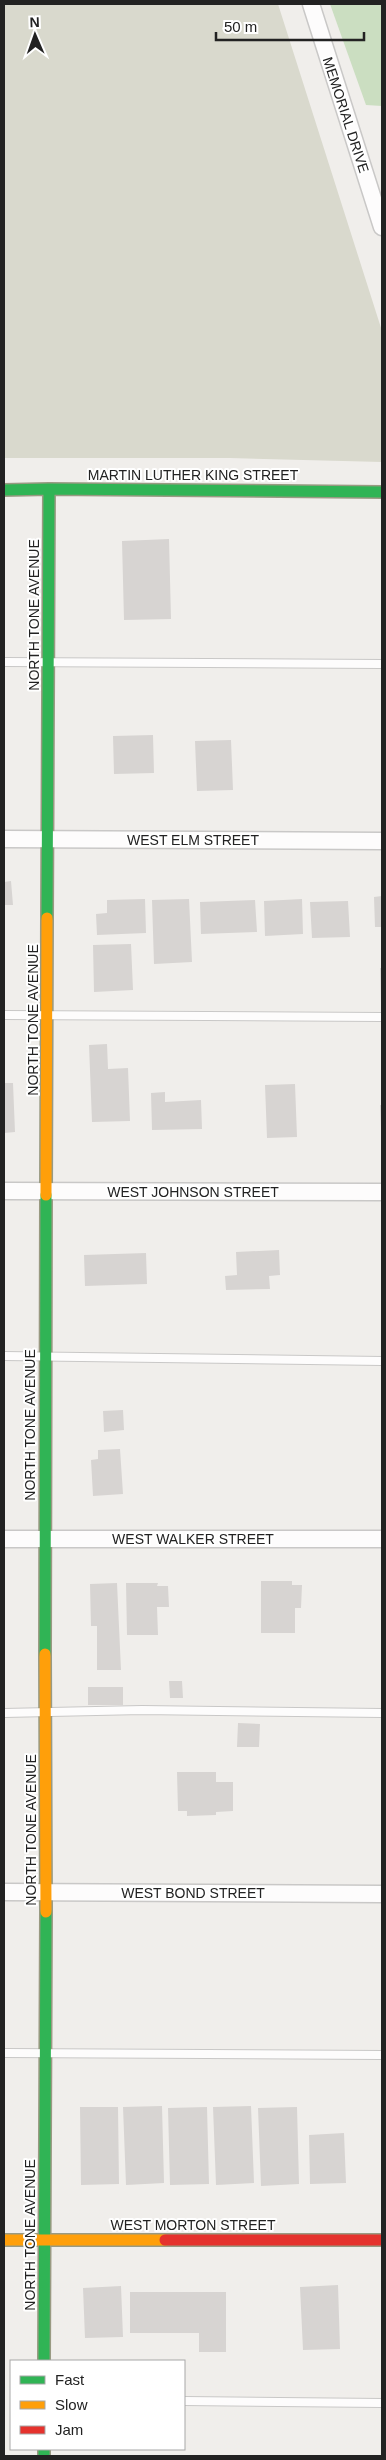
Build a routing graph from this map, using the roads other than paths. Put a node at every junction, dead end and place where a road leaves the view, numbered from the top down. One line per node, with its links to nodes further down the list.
1 (311, 4): 2 (street, MEMORIAL DRIVE)
2 (382, 227)
3 (49, 489): 4 (main road, MARTIN LUTHER KING STREET); 5 (main road, MARTIN LUTHER KING STREET); 7 (main road, NORTH TONE AVENUE)
4 (4, 490)
5 (382, 492)
6 (4, 662): 7 (lane)
7 (49, 662): 8 (lane); 10 (main road, NORTH TONE AVENUE)
8 (382, 664)
9 (4, 839): 10 (street, WEST ELM STREET)
10 (49, 839): 11 (street, WEST ELM STREET); 13 (main road, NORTH TONE AVENUE)
11 (382, 841)
12 (4, 1014): 13 (lane)
13 (48, 1015): 14 (lane); 16 (main road, NORTH TONE AVENUE)
14 (382, 1017)
15 (4, 1192): 16 (street, WEST JOHNSON STREET)
16 (47, 1192): 17 (street, WEST JOHNSON STREET); 19 (main road, NORTH TONE AVENUE)
17 (382, 1192)
18 (4, 1356): 19 (lane)
19 (46, 1356): 20 (lane); 22 (main road, NORTH TONE AVENUE)
20 (382, 1361)
21 (4, 1538): 22 (street, WEST WALKER STREET)
22 (44, 1538): 23 (street, WEST WALKER STREET); 26 (main road, NORTH TONE AVENUE)
23 (382, 1538)
24 (382, 1712): 26 (lane)
25 (4, 1713): 26 (lane)
26 (45, 1713): 28 (main road, NORTH TONE AVENUE)
27 (4, 1892): 28 (street, WEST BOND STREET)
28 (46, 1892): 29 (street, WEST BOND STREET); 31 (main road, NORTH TONE AVENUE)
29 (382, 1894)
30 (4, 2054): 31 (lane)
31 (46, 2054): 32 (lane); 34 (main road, NORTH TONE AVENUE)
32 (382, 2055)
33 (4, 2240): 34 (main road, WEST MORTON STREET)
34 (44, 2240): 35 (main road, WEST MORTON STREET); 36 (main road, NORTH TONE AVENUE)
35 (382, 2240)
36 (44, 2360)
37 (185, 2401): 38 (lane)
38 (382, 2403)

